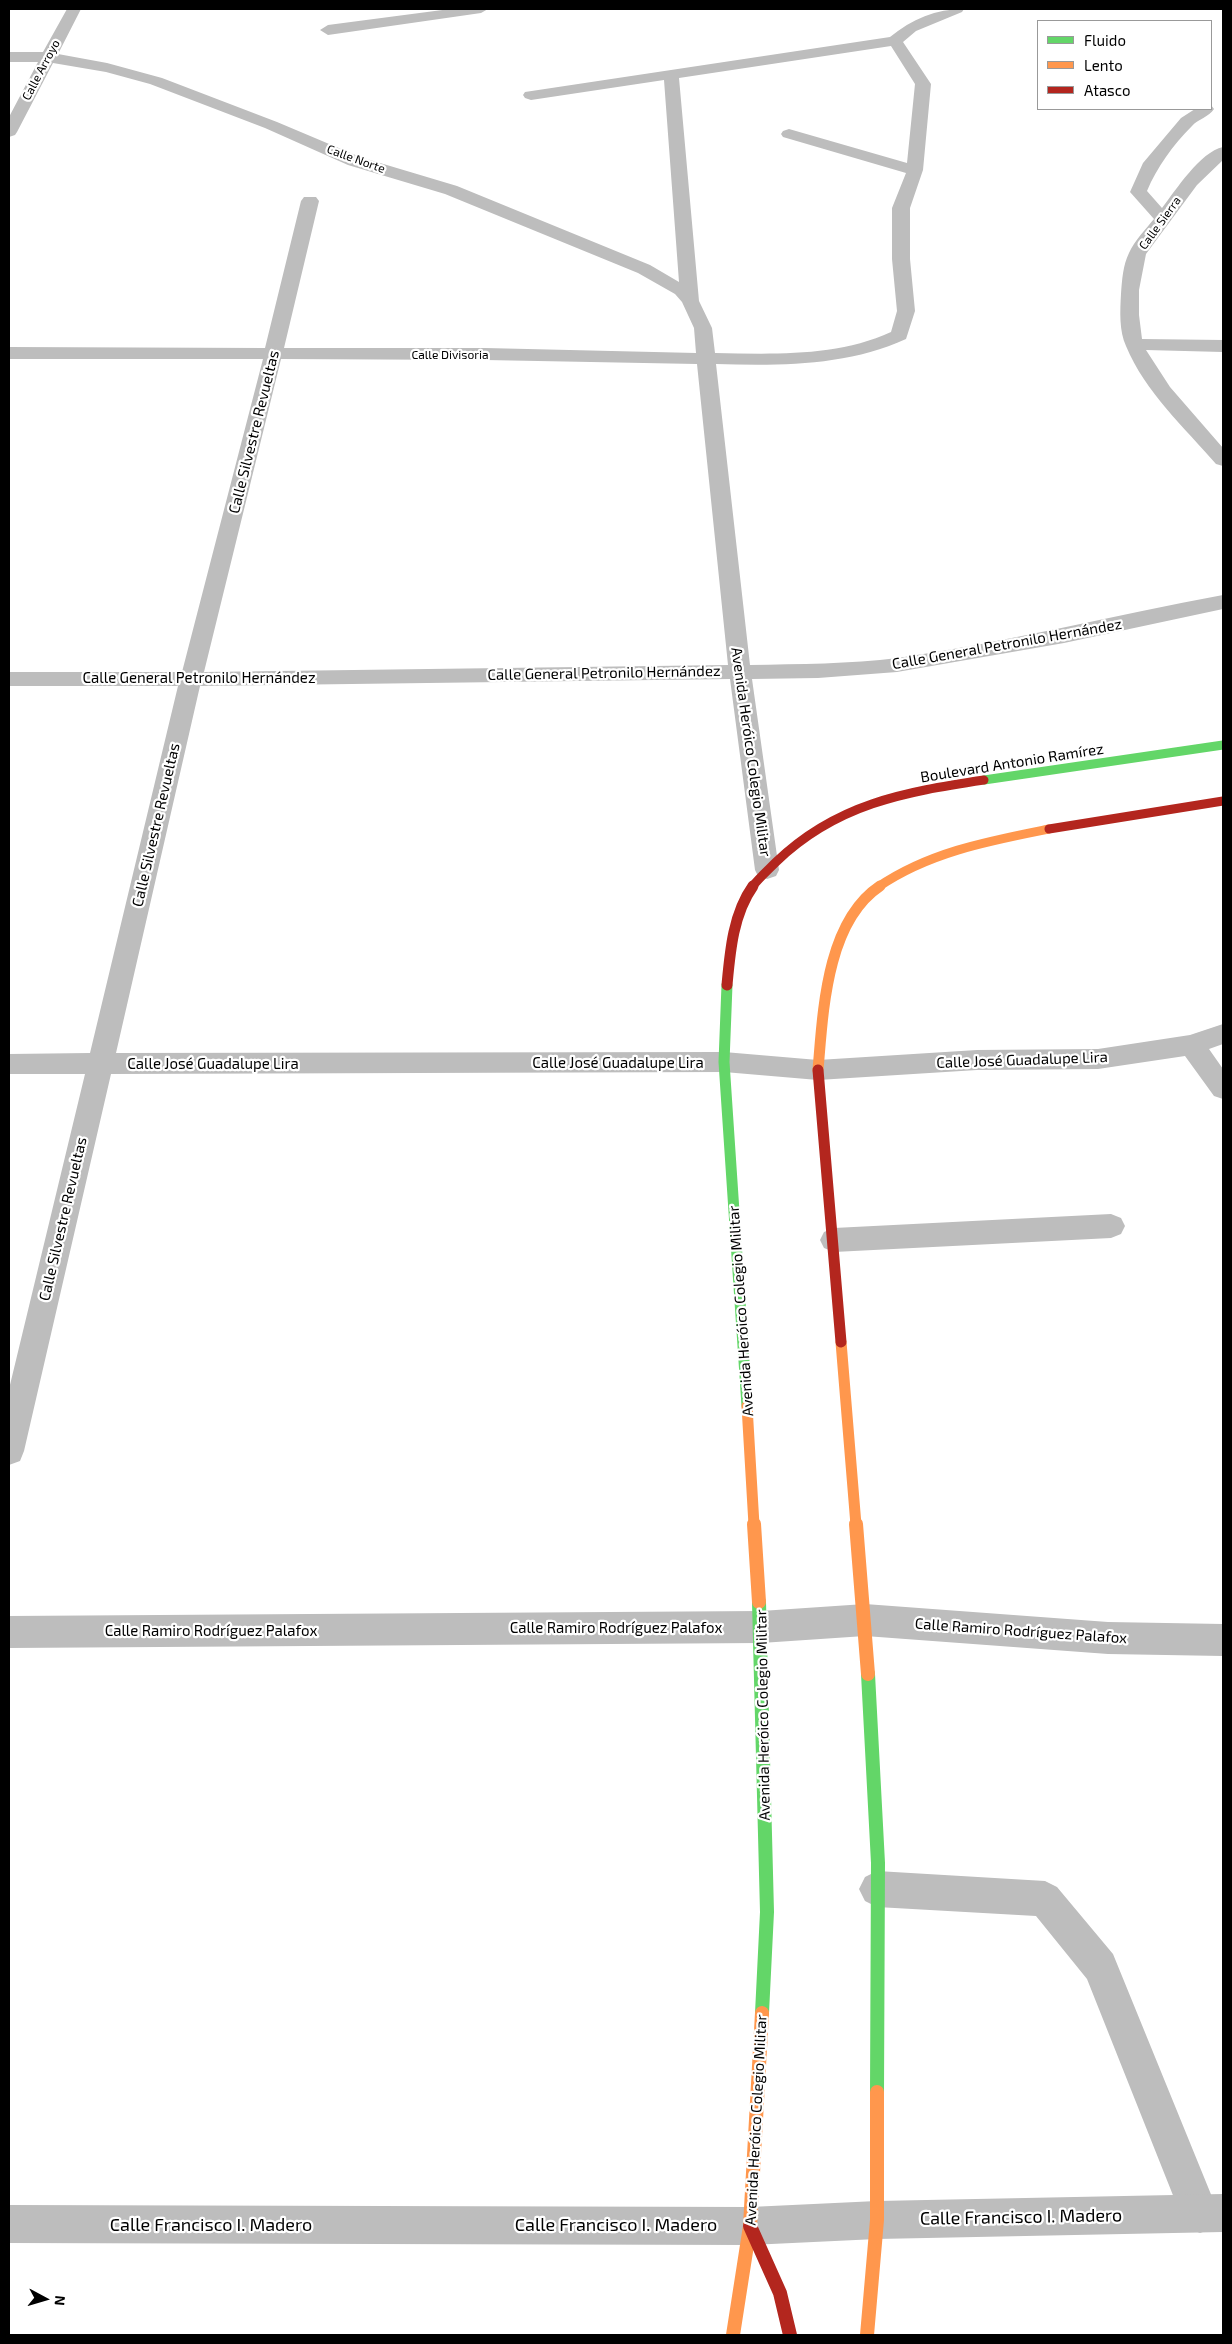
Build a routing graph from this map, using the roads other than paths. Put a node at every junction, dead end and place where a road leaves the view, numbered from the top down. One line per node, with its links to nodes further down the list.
1 (74, 9): 7 (street, Calle Arroyo)
2 (481, 9): 4 (street)
3 (957, 9): 5 (street)
4 (328, 30)
5 (895, 41): 8 (street); 14 (street)
6 (9, 56): 7 (street, Calle Norte)
7 (48, 57): 11 (street, Calle Arroyo); 17 (street, Calle Norte)
8 (671, 74): 9 (street); 17 (street)
9 (531, 95)
10 (1204, 110): 16 (street)
11 (9, 132)
12 (789, 134): 14 (street)
13 (1223, 152): 16 (street, Calle Sierra)
14 (914, 170): 22 (street, Calle Divisoria)
15 (310, 201): 21 (street, Calle Silvestre Revueltas)
16 (1162, 219): 18 (street, Calle Sierra)
17 (690, 301): 22 (street, Avenida Heróico Colegio Militar)
18 (1134, 344): 19 (street); 23 (street, Calle Sierra)
19 (1223, 346)
20 (9, 353): 21 (street, Calle Divisoria)
21 (274, 355): 22 (street, Calle Divisoria); 27 (street, Calle Silvestre Revueltas)
22 (707, 358): 25 (street, Avenida Heróico Colegio Militar)
23 (1223, 460)
24 (1223, 602): 25 (street, Calle General Petronilo Hernández)
25 (740, 672): 27 (street, Calle General Petronilo Hernández); 30 (street, Avenida Heróico Colegio Militar)
26 (9, 679): 27 (street, Calle General Petronilo Hernández)
27 (191, 679): 34 (street, Calle Silvestre Revueltas)
28 (1223, 745): 30 (main road, Boulevard Antonio Ramírez)
29 (1223, 801): 36 (main road)
30 (767, 870): 33 (main road, Avenida Heróico Colegio Militar)
31 (1223, 1034): 32 (street, Calle José Guadalupe Lira)
32 (1191, 1045): 36 (street, Calle José Guadalupe Lira); 37 (street)
33 (724, 1062): 34 (street, Calle José Guadalupe Lira); 36 (street, Calle José Guadalupe Lira); 42 (main road, Avenida Heróico Colegio Militar)
34 (100, 1063): 35 (street, Calle José Guadalupe Lira); 40 (street, Calle Silvestre Revueltas)
35 (9, 1064)
36 (818, 1070): 39 (main road)
37 (1223, 1089)
38 (1111, 1226): 39 (street)
39 (834, 1240): 41 (main road)
40 (9, 1451)
41 (865, 1620): 42 (street, Calle Ramiro Rodríguez Palafox); 44 (street, Calle Ramiro Rodríguez Palafox); 45 (main road)
42 (762, 1627): 43 (street, Calle Ramiro Rodríguez Palafox); 49 (main road, Avenida Heróico Colegio Militar)
43 (9, 1632)
44 (1223, 1640)
45 (877, 1889): 46 (street); 47 (main road)
46 (1212, 2214): 47 (street, Calle Francisco I. Madero)
47 (877, 2220): 49 (street, Calle Francisco I. Madero); 52 (main road)
48 (9, 2224): 49 (street, Calle Francisco I. Madero)
49 (750, 2226): 50 (main road, Avenida Heróico Colegio Militar); 51 (main road)
50 (733, 2335)
51 (790, 2335)
52 (867, 2335)

